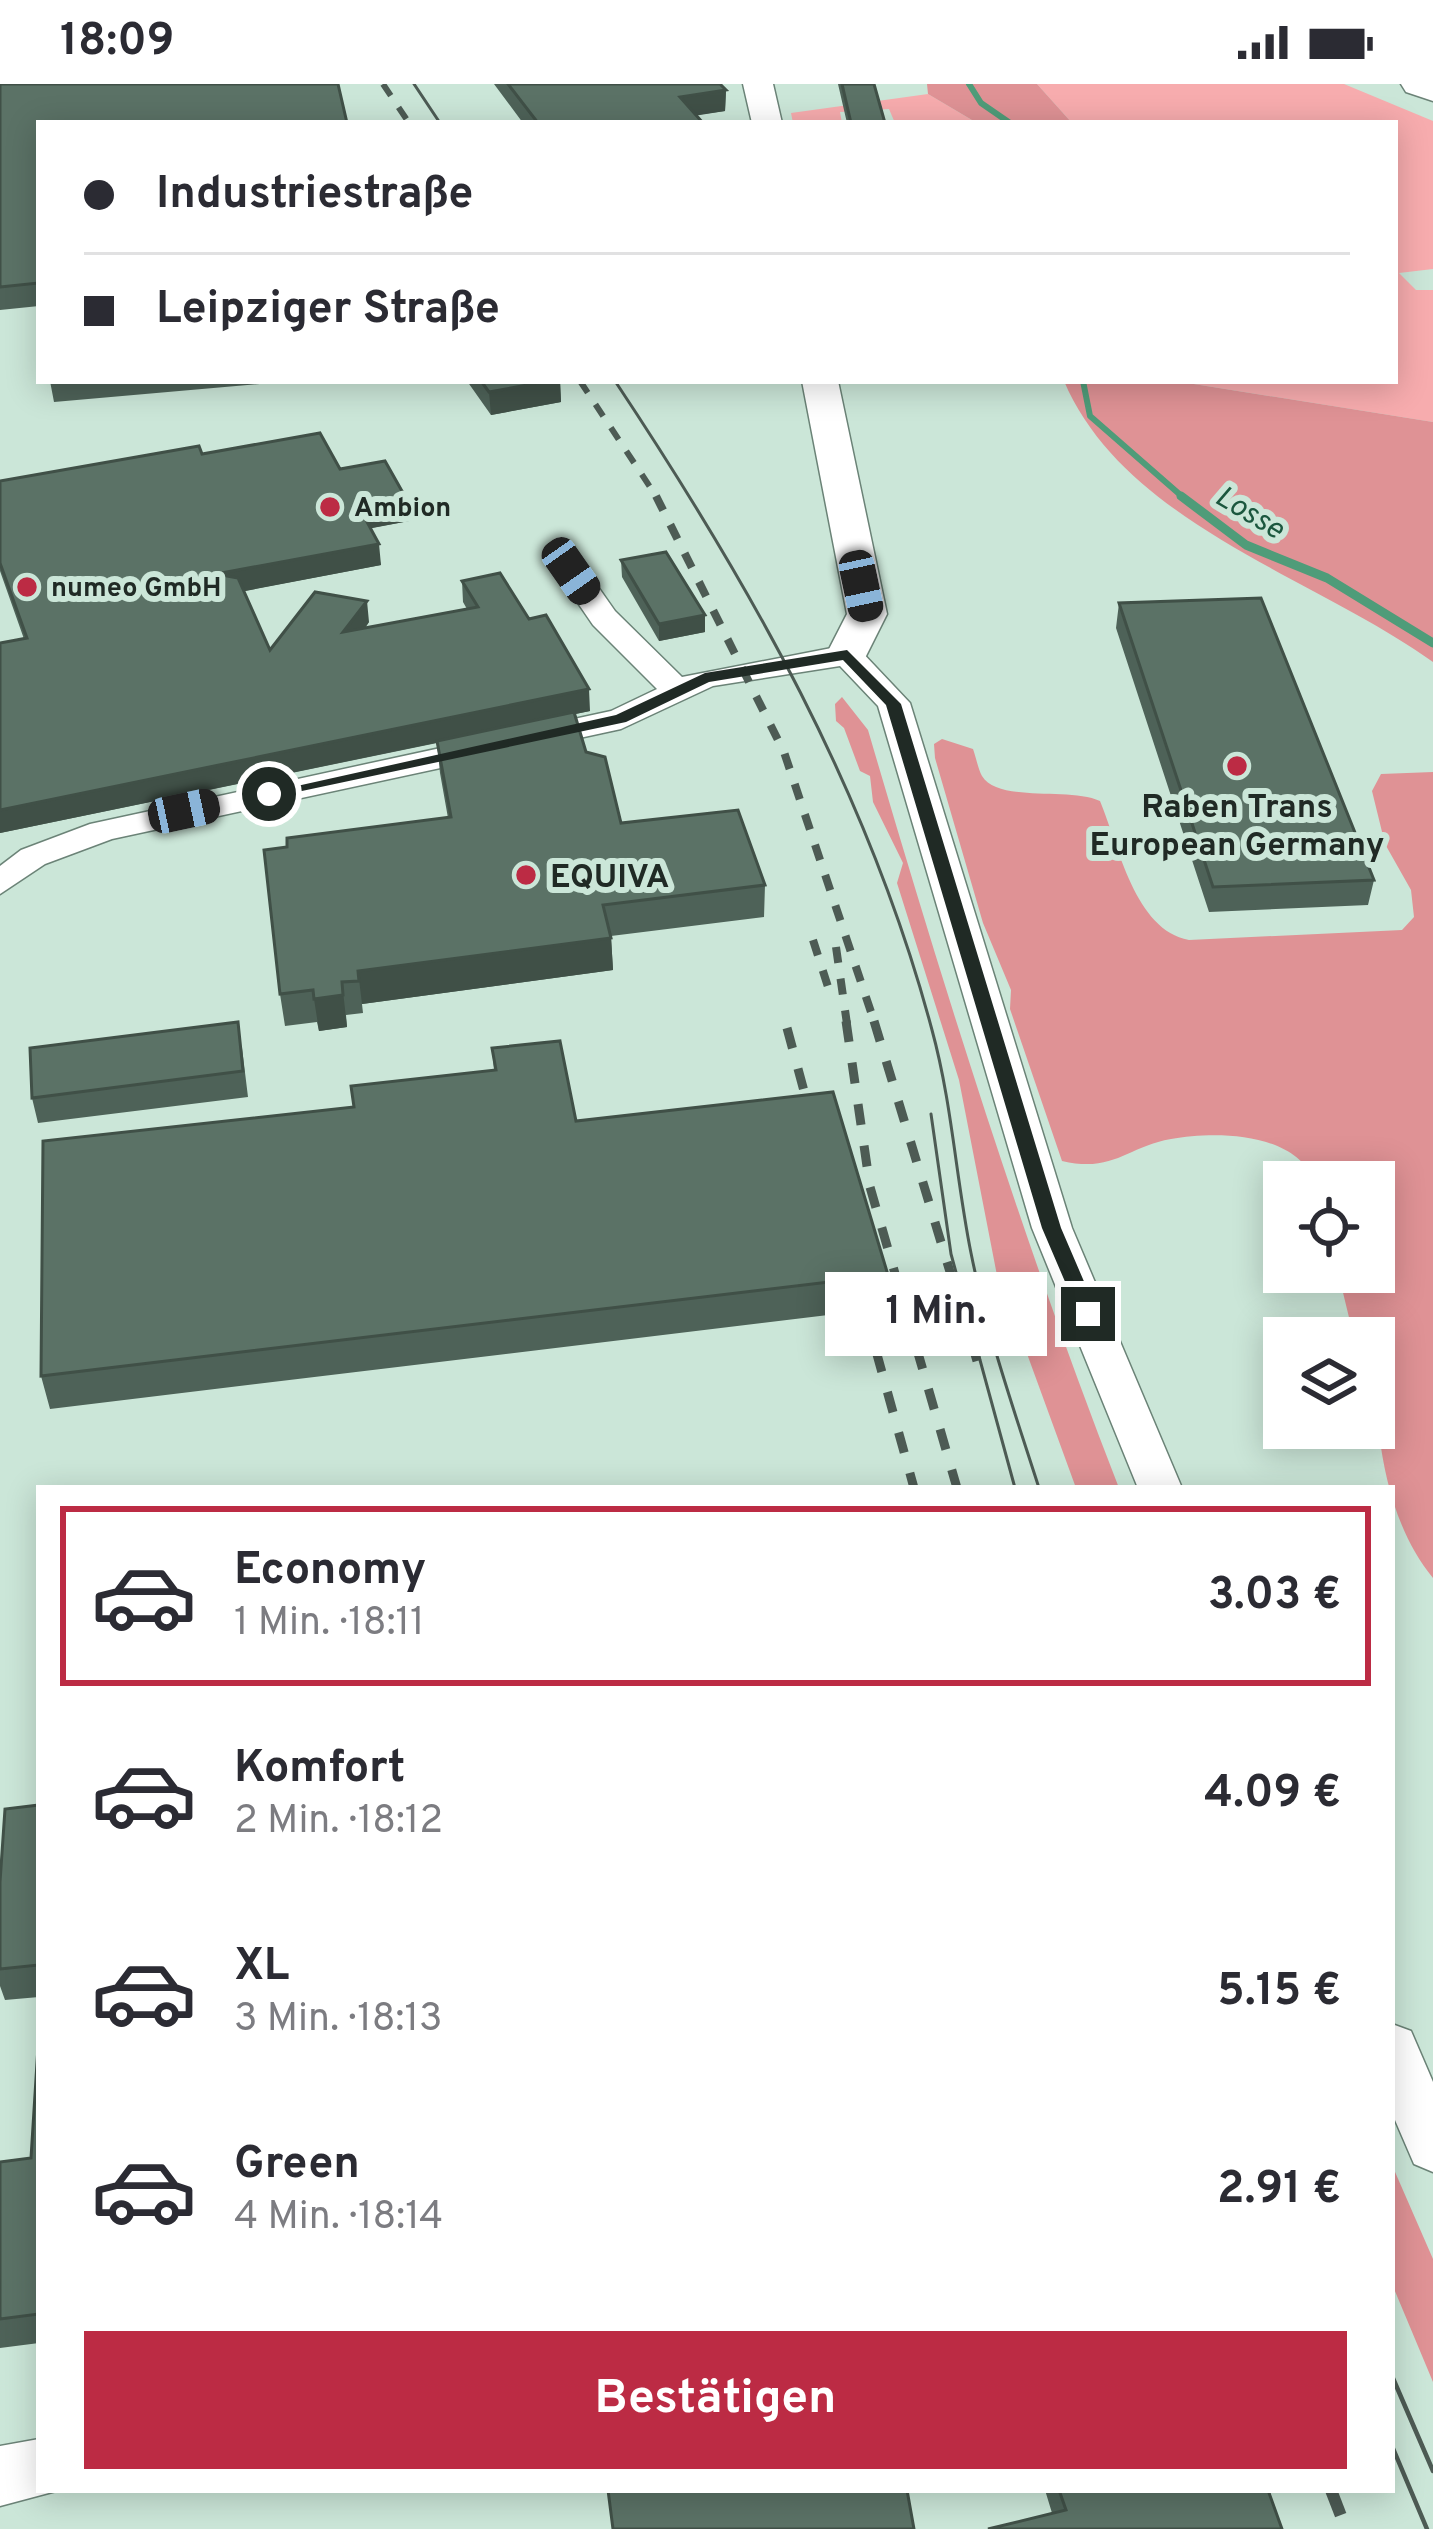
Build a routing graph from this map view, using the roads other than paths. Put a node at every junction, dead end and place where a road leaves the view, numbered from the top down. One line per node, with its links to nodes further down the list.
1 (758, 84): 4 (street)
2 (1419, 84): 3 (highway)
3 (1433, 90)
4 (766, 120)
5 (821, 384): 7 (street)
6 (571, 571): 8 (street)
7 (847, 655): 8 (street); 10 (street)
8 (677, 690): 9 (street)
9 (0, 883)
10 (1159, 1485)
11 (1395, 2055): 12 (street)
12 (1433, 2146)
13 (36, 2470): 14 (street)
14 (0, 2476)

